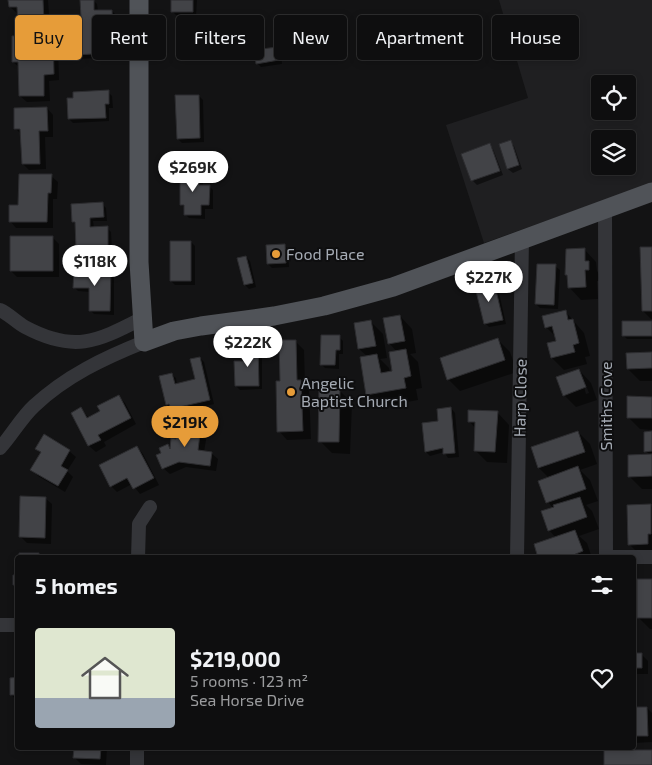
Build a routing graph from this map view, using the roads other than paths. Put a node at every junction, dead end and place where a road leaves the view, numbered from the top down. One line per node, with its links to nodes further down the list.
1 (138, 0): 6 (main road)
2 (652, 192): 3 (main road)
3 (606, 209): 4 (main road); 14 (street, Smiths Cove)
4 (522, 238): 8 (main road); 13 (street, Harp Close)
5 (0, 310): 7 (street)
6 (142, 319): 7 (street); 8 (main road)
7 (85, 342): 9 (street)
8 (144, 342): 9 (street)
9 (90, 366): 10 (street)
10 (0, 448)
11 (150, 507): 12 (street)
12 (138, 555)
13 (517, 555)
14 (606, 555)
15 (636, 557): 16 (street, Smiths Cove)
16 (652, 557)
17 (0, 625): 18 (street)
18 (15, 625)
19 (137, 750): 20 (street)
20 (137, 765)

